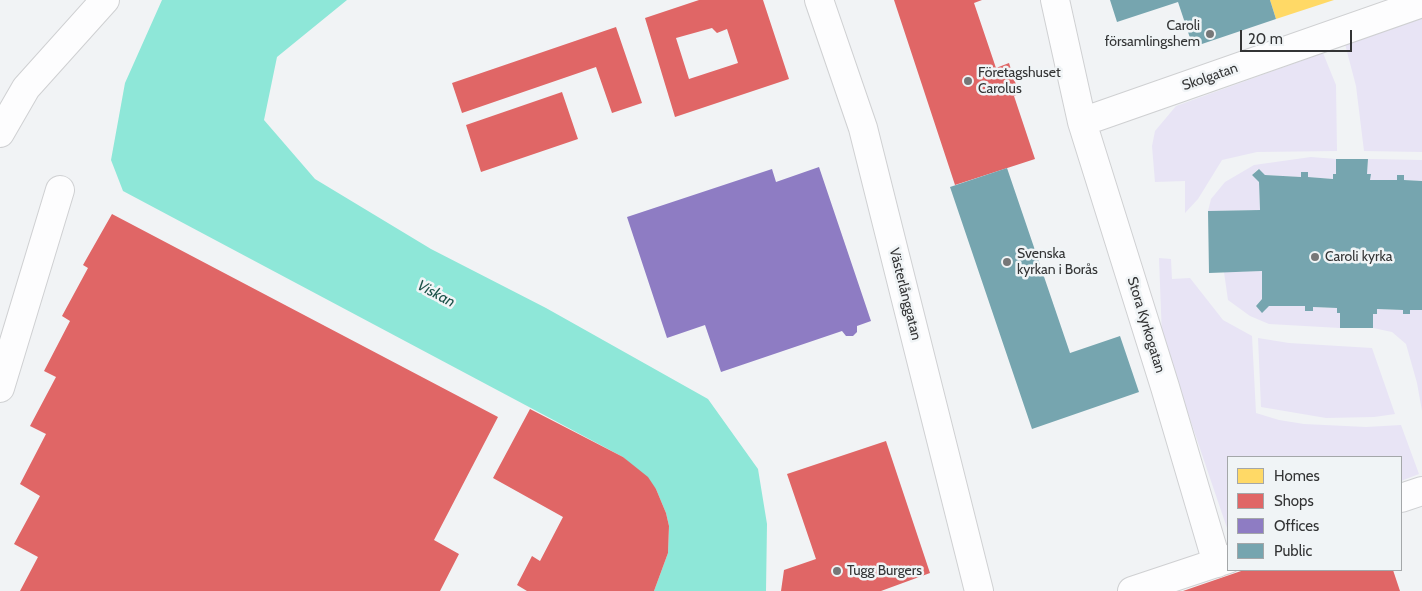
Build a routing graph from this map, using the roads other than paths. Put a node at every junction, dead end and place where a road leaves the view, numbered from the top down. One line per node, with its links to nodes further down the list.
1 (105, 0): 6 (street)
2 (819, 0): 12 (street, Västerlånggatan)
3 (1055, 0): 5 (street, Stora Kyrkogatan)
4 (1422, 2): 5 (street, Skolgatan)
5 (1082, 122): 11 (street, Stora Kyrkogatan)
6 (0, 133)
7 (60, 190): 8 (street)
8 (0, 388)
9 (1422, 491): 10 (street)
10 (1402, 498)
11 (1222, 561): 13 (street, Stora Kyrkogatan)
12 (979, 591)
13 (1132, 591)

